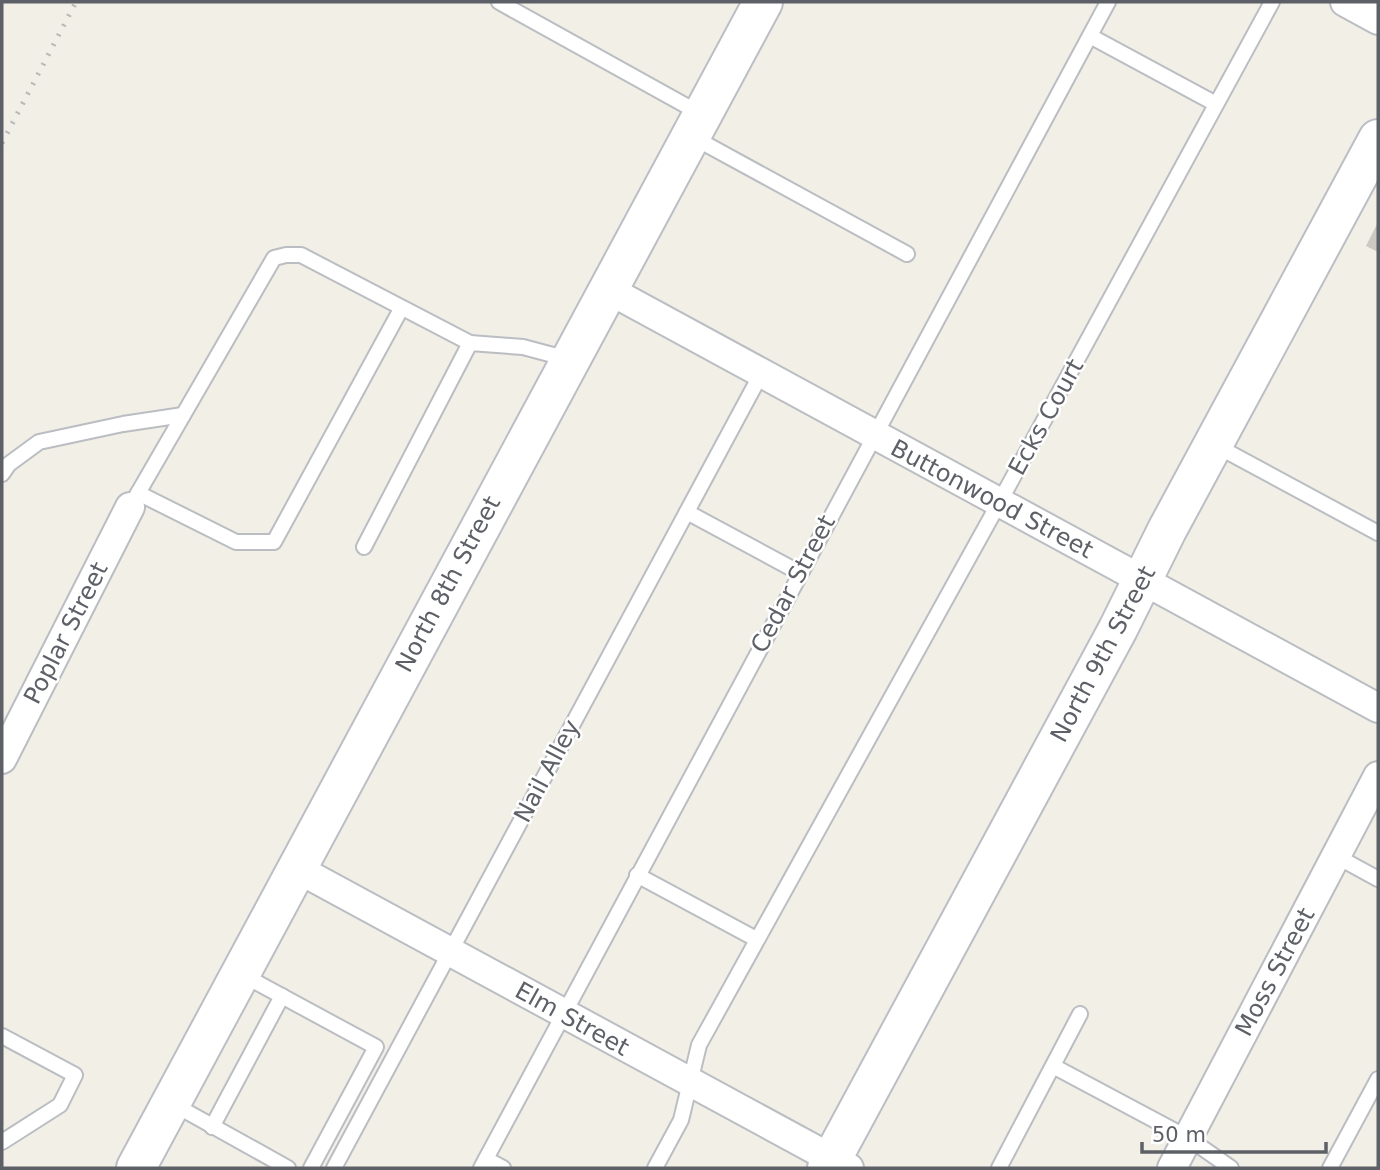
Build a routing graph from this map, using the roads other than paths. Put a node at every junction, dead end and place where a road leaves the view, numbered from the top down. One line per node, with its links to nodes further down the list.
1 (499, 2): 9 (lane)
2 (763, 2): 9 (main road, North 8th Street)
3 (1108, 2): 7 (lane, Cedar Street)
4 (1272, 2): 8 (lane, Ecks Court)
5 (1345, 2): 6 (street)
6 (1378, 20)
7 (1090, 36): 8 (lane); 18 (lane, Cedar Street)
8 (1216, 104): 22 (lane, Ecks Court)
9 (696, 125): 11 (lane); 12 (main road, North 8th Street)
10 (1378, 139): 19 (main road, North 9th Street)
11 (907, 254)
12 (607, 289): 15 (main road, North 8th Street); 16 (street, Buttonwood Street)
13 (401, 309): 14 (lane); 17 (lane); 21 (lane)
14 (470, 344): 15 (lane); 25 (lane)
15 (569, 360): 32 (main road, North 8th Street)
16 (761, 374): 18 (street, Buttonwood Street); 23 (lane, Nail Alley)
17 (183, 415): 20 (lane); 21 (lane)
18 (874, 435): 22 (street, Buttonwood Street); 26 (lane, Cedar Street)
19 (1213, 444): 24 (lane); 27 (main road, North 9th Street)
20 (2, 474)
21 (134, 500): 29 (street, Poplar Street)
22 (999, 503): 27 (street, Buttonwood Street); 35 (lane, Ecks Court)
23 (687, 512): 26 (lane); 36 (lane, Nail Alley)
24 (1378, 533)
25 (364, 547)
26 (800, 573): 33 (lane, Cedar Street)
27 (1142, 581): 28 (street, Buttonwood Street); 50 (main road, North 9th Street)
28 (1378, 708)
29 (2, 759)
30 (1378, 776): 31 (street, Moss Street)
31 (1336, 856): 34 (lane); 47 (street, Moss Street)
32 (296, 868): 36 (street, Elm Street); 37 (main road, North 8th Street)
33 (637, 875): 35 (lane); 39 (lane, Cedar Street)
34 (1378, 879)
35 (756, 939): 44 (lane, Ecks Court)
36 (450, 952): 39 (street, Elm Street); 54 (lane, Nail Alley)
37 (240, 974): 38 (lane); 45 (main road, North 8th Street)
38 (282, 996): 46 (lane); 53 (lane)
39 (564, 1014): 44 (street, Elm Street); 49 (lane, Cedar Street)
40 (1080, 1014): 42 (lane)
41 (2, 1036): 48 (lane)
42 (1054, 1066): 47 (lane); 57 (lane)
43 (1378, 1079): 60 (lane)
44 (690, 1083): 50 (street, Elm Street); 56 (lane, Ecks Court)
45 (170, 1103): 46 (lane); 51 (main road, North 8th Street)
46 (212, 1127): 52 (lane)
47 (1188, 1138): 58 (street, Moss Street); 59 (lane)
48 (2, 1142)
49 (483, 1164): 55 (lane)
50 (836, 1165)
51 (135, 1168)
52 (288, 1168)
53 (311, 1168)
54 (334, 1168)
55 (503, 1168)
56 (655, 1168)
57 (999, 1168)
58 (1172, 1168)
59 (1231, 1168)
60 (1330, 1168)

